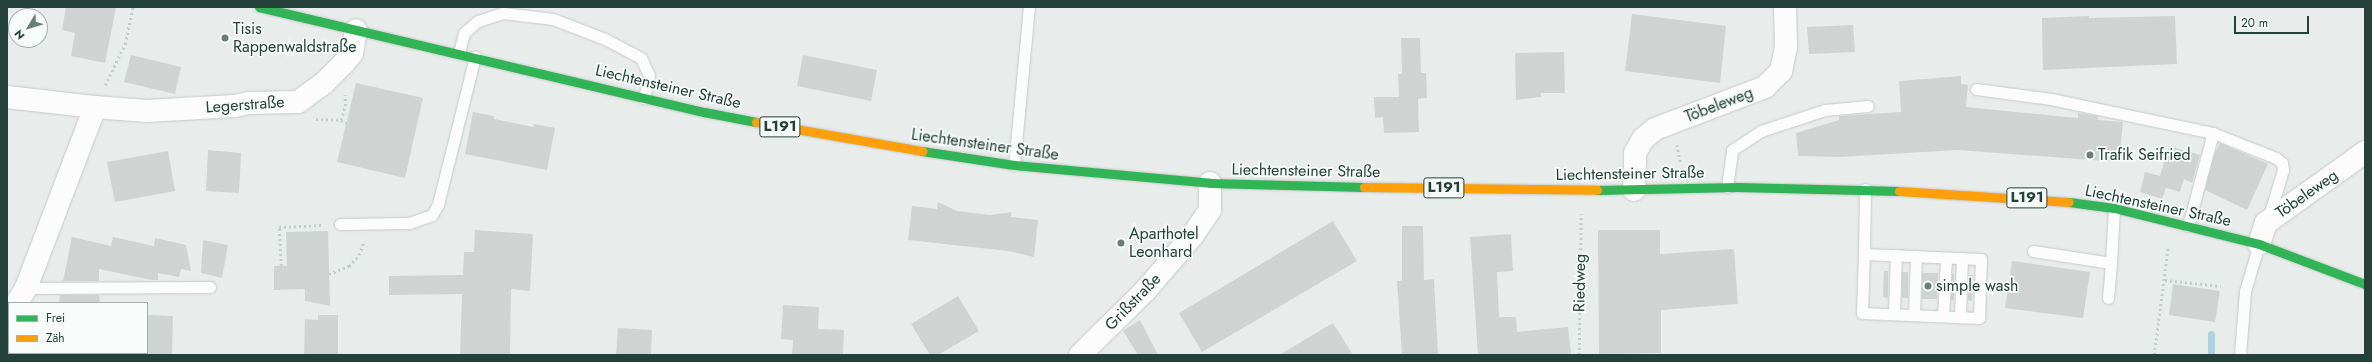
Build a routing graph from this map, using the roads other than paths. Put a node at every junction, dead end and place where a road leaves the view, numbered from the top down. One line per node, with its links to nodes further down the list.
1 (259, 7): 4 (main road, Liechtensteiner Straße / L191)
2 (1029, 7): 14 (lane)
3 (1785, 7): 18 (street, Töbeleweg)
4 (356, 30): 5 (main road, Liechtensteiner Straße / L191); 11 (street, Legerstraße)
5 (459, 53): 6 (main road, Liechtensteiner Straße / L191); 9 (lane)
6 (475, 57): 9 (main road, Liechtensteiner Straße / L191); 21 (lane)
7 (1976, 89): 12 (lane)
8 (7, 97): 11 (street, Legerstraße)
9 (644, 98): 14 (main road, Liechtensteiner Straße / L191)
10 (1868, 106): 16 (lane)
11 (95, 107): 34 (street)
12 (2213, 132): 20 (lane); 22 (lane)
13 (2365, 152): 20 (street, Töbeleweg)
14 (1014, 165): 15 (main road, Liechtensteiner Straße / L191)
15 (1210, 183): 18 (main road, Liechtensteiner Straße / L191); 40 (street, Grißstraße)
16 (1727, 187): 17 (main road, Liechtensteiner Straße / L191); 18 (main road, Liechtensteiner Straße / L191)
17 (1865, 189): 19 (main road, Liechtensteiner Straße / L191); 25 (lane)
18 (1634, 190)
19 (2114, 208): 22 (main road, Liechtensteiner Straße / L191); 30 (lane)
20 (2266, 223): 23 (street, Töbeleweg)
21 (340, 224)
22 (2188, 226): 23 (main road, Liechtensteiner Straße / L191)
23 (2259, 244): 31 (main road, Liechtensteiner Straße / L191); 41 (lane)
24 (2033, 251): 30 (lane)
25 (1864, 254): 26 (lane); 36 (lane)
26 (1896, 255): 27 (lane); 36 (lane)
27 (1916, 256): 28 (lane); 37 (lane)
28 (1946, 258): 29 (lane); 38 (lane)
29 (1962, 258): 39 (lane); 39 (lane)
30 (2111, 263): 35 (lane)
31 (2361, 284): 33 (main road, Liechtensteiner Straße / L191)
32 (210, 288): 34 (lane)
33 (2365, 292)
34 (22, 295)
35 (2108, 298)
36 (1894, 314): 37 (lane)
37 (1914, 315): 38 (lane)
38 (1943, 316): 39 (lane)
39 (1960, 317)
40 (1080, 355)
41 (2240, 355)

